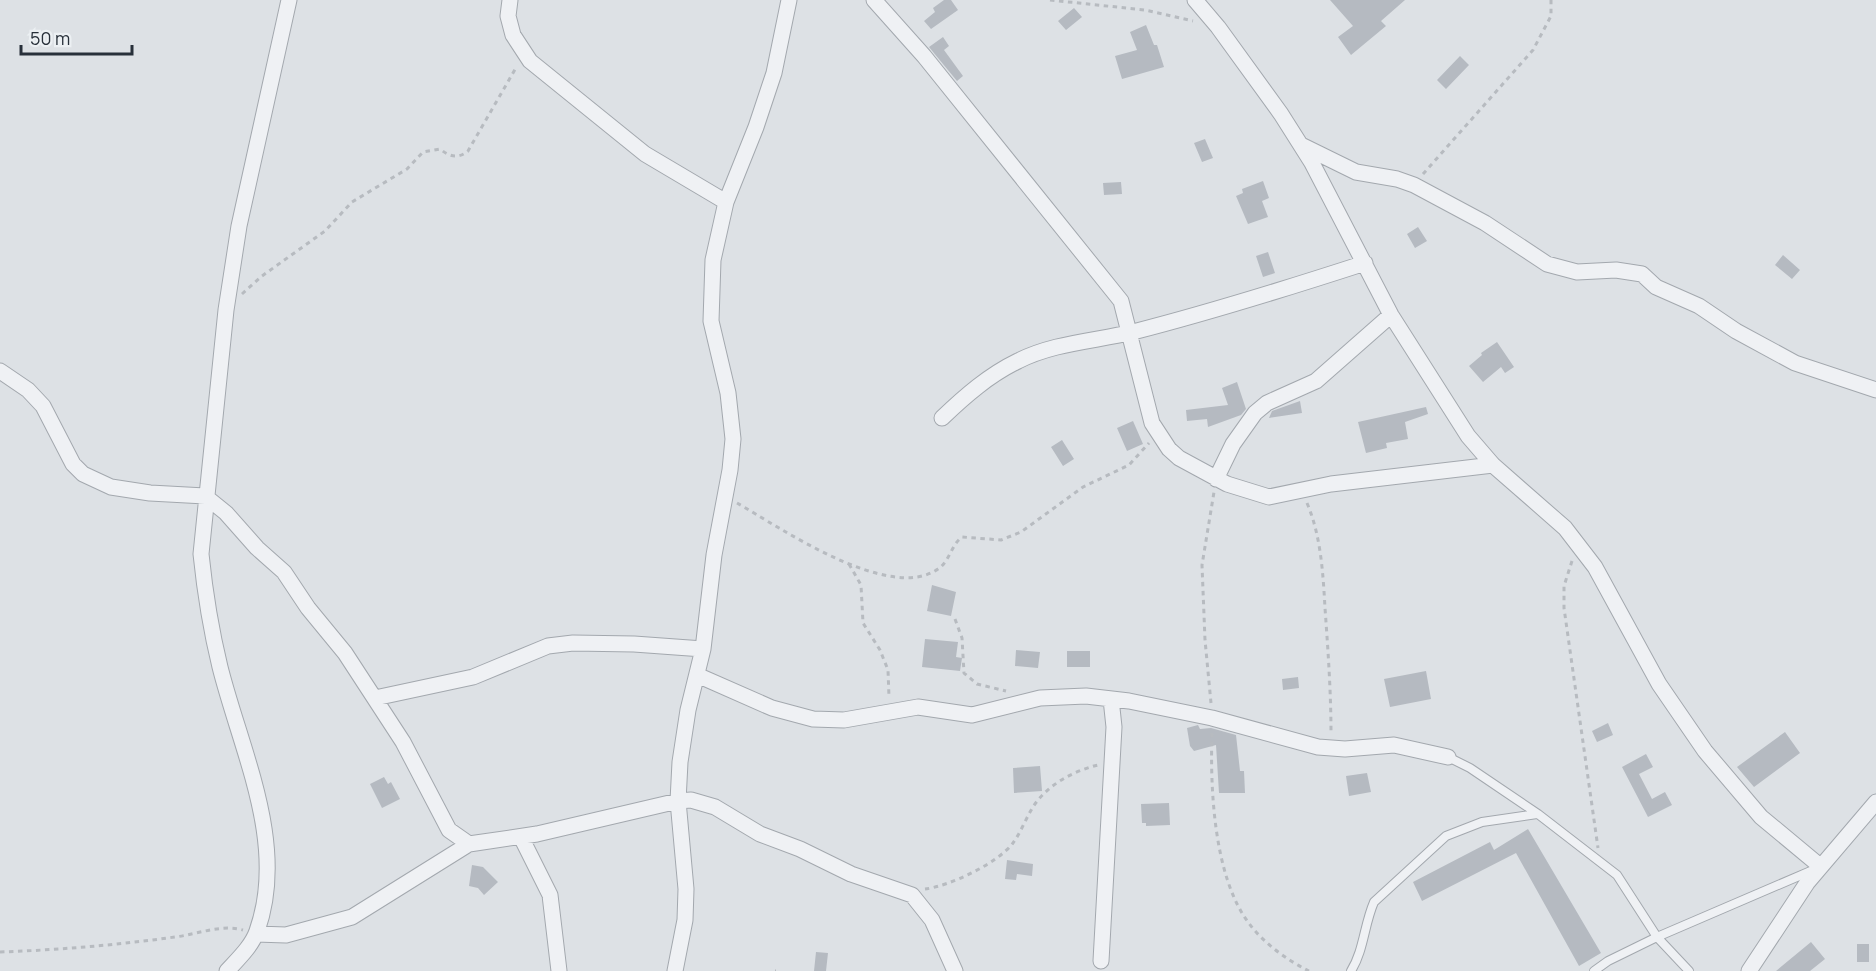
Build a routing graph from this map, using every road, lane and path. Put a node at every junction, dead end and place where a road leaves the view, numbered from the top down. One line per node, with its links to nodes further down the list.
1 (289, 0): 14 (street)
2 (510, 0): 9 (street)
3 (789, 0): 12 (street)
4 (874, 0): 16 (street)
5 (1050, 0): 8 (path)
6 (1195, 0): 8 (street)
7 (1551, 0): 11 (path)
8 (1218, 27): 10 (street)
9 (523, 53): 12 (street); 14 (path)
10 (1300, 144): 11 (street); 13 (street)
11 (1414, 185): 18 (street)
12 (726, 202): 24 (street)
13 (1365, 263): 15 (street); 16 (street)
14 (226, 310): 25 (street)
15 (1391, 315): 21 (street); 22 (street)
16 (1130, 332): 19 (street); 20 (street)
17 (0, 371): 25 (street)
18 (1876, 390)
19 (942, 418)
20 (1156, 432): 22 (street); 27 (path)
21 (1493, 465): 23 (street); 26 (street)
22 (1216, 479): 23 (street); 35 (path)
23 (1302, 491): 36 (path)
24 (725, 495): 27 (path); 29 (street)
25 (205, 496): 32 (street); 47 (street)
26 (1579, 547): 44 (path); 45 (street)
27 (849, 564): 34 (path)
28 (956, 619): 31 (path)
29 (703, 650): 30 (street); 32 (street)
30 (697, 675): 34 (street); 39 (street)
31 (1010, 692)
32 (375, 698): 43 (street)
33 (1111, 699): 34 (street); 35 (street); 38 (street)
34 (890, 711)
35 (1212, 718): 36 (street); 55 (path)
36 (1331, 748): 37 (street)
37 (1448, 758): 41 (lane)
38 (1113, 761): 46 (path); 50 (street)
39 (678, 801): 42 (street); 46 (street); 53 (street)
40 (1876, 802): 45 (street)
41 (1538, 814): 44 (lane); 56 (lane)
42 (521, 837): 43 (street); 52 (street)
43 (469, 844): 47 (street)
44 (1601, 861): 48 (lane)
45 (1819, 867): 48 (lane); 59 (street)
46 (905, 891): 54 (street)
47 (256, 934): 49 (path); 51 (street)
48 (1657, 937): 57 (lane); 58 (lane)
49 (0, 952)
50 (1101, 961)
51 (227, 971)
52 (559, 971)
53 (675, 971)
54 (955, 971)
55 (1309, 971)
56 (1351, 971)
57 (1594, 971)
58 (1689, 971)
59 (1749, 971)

